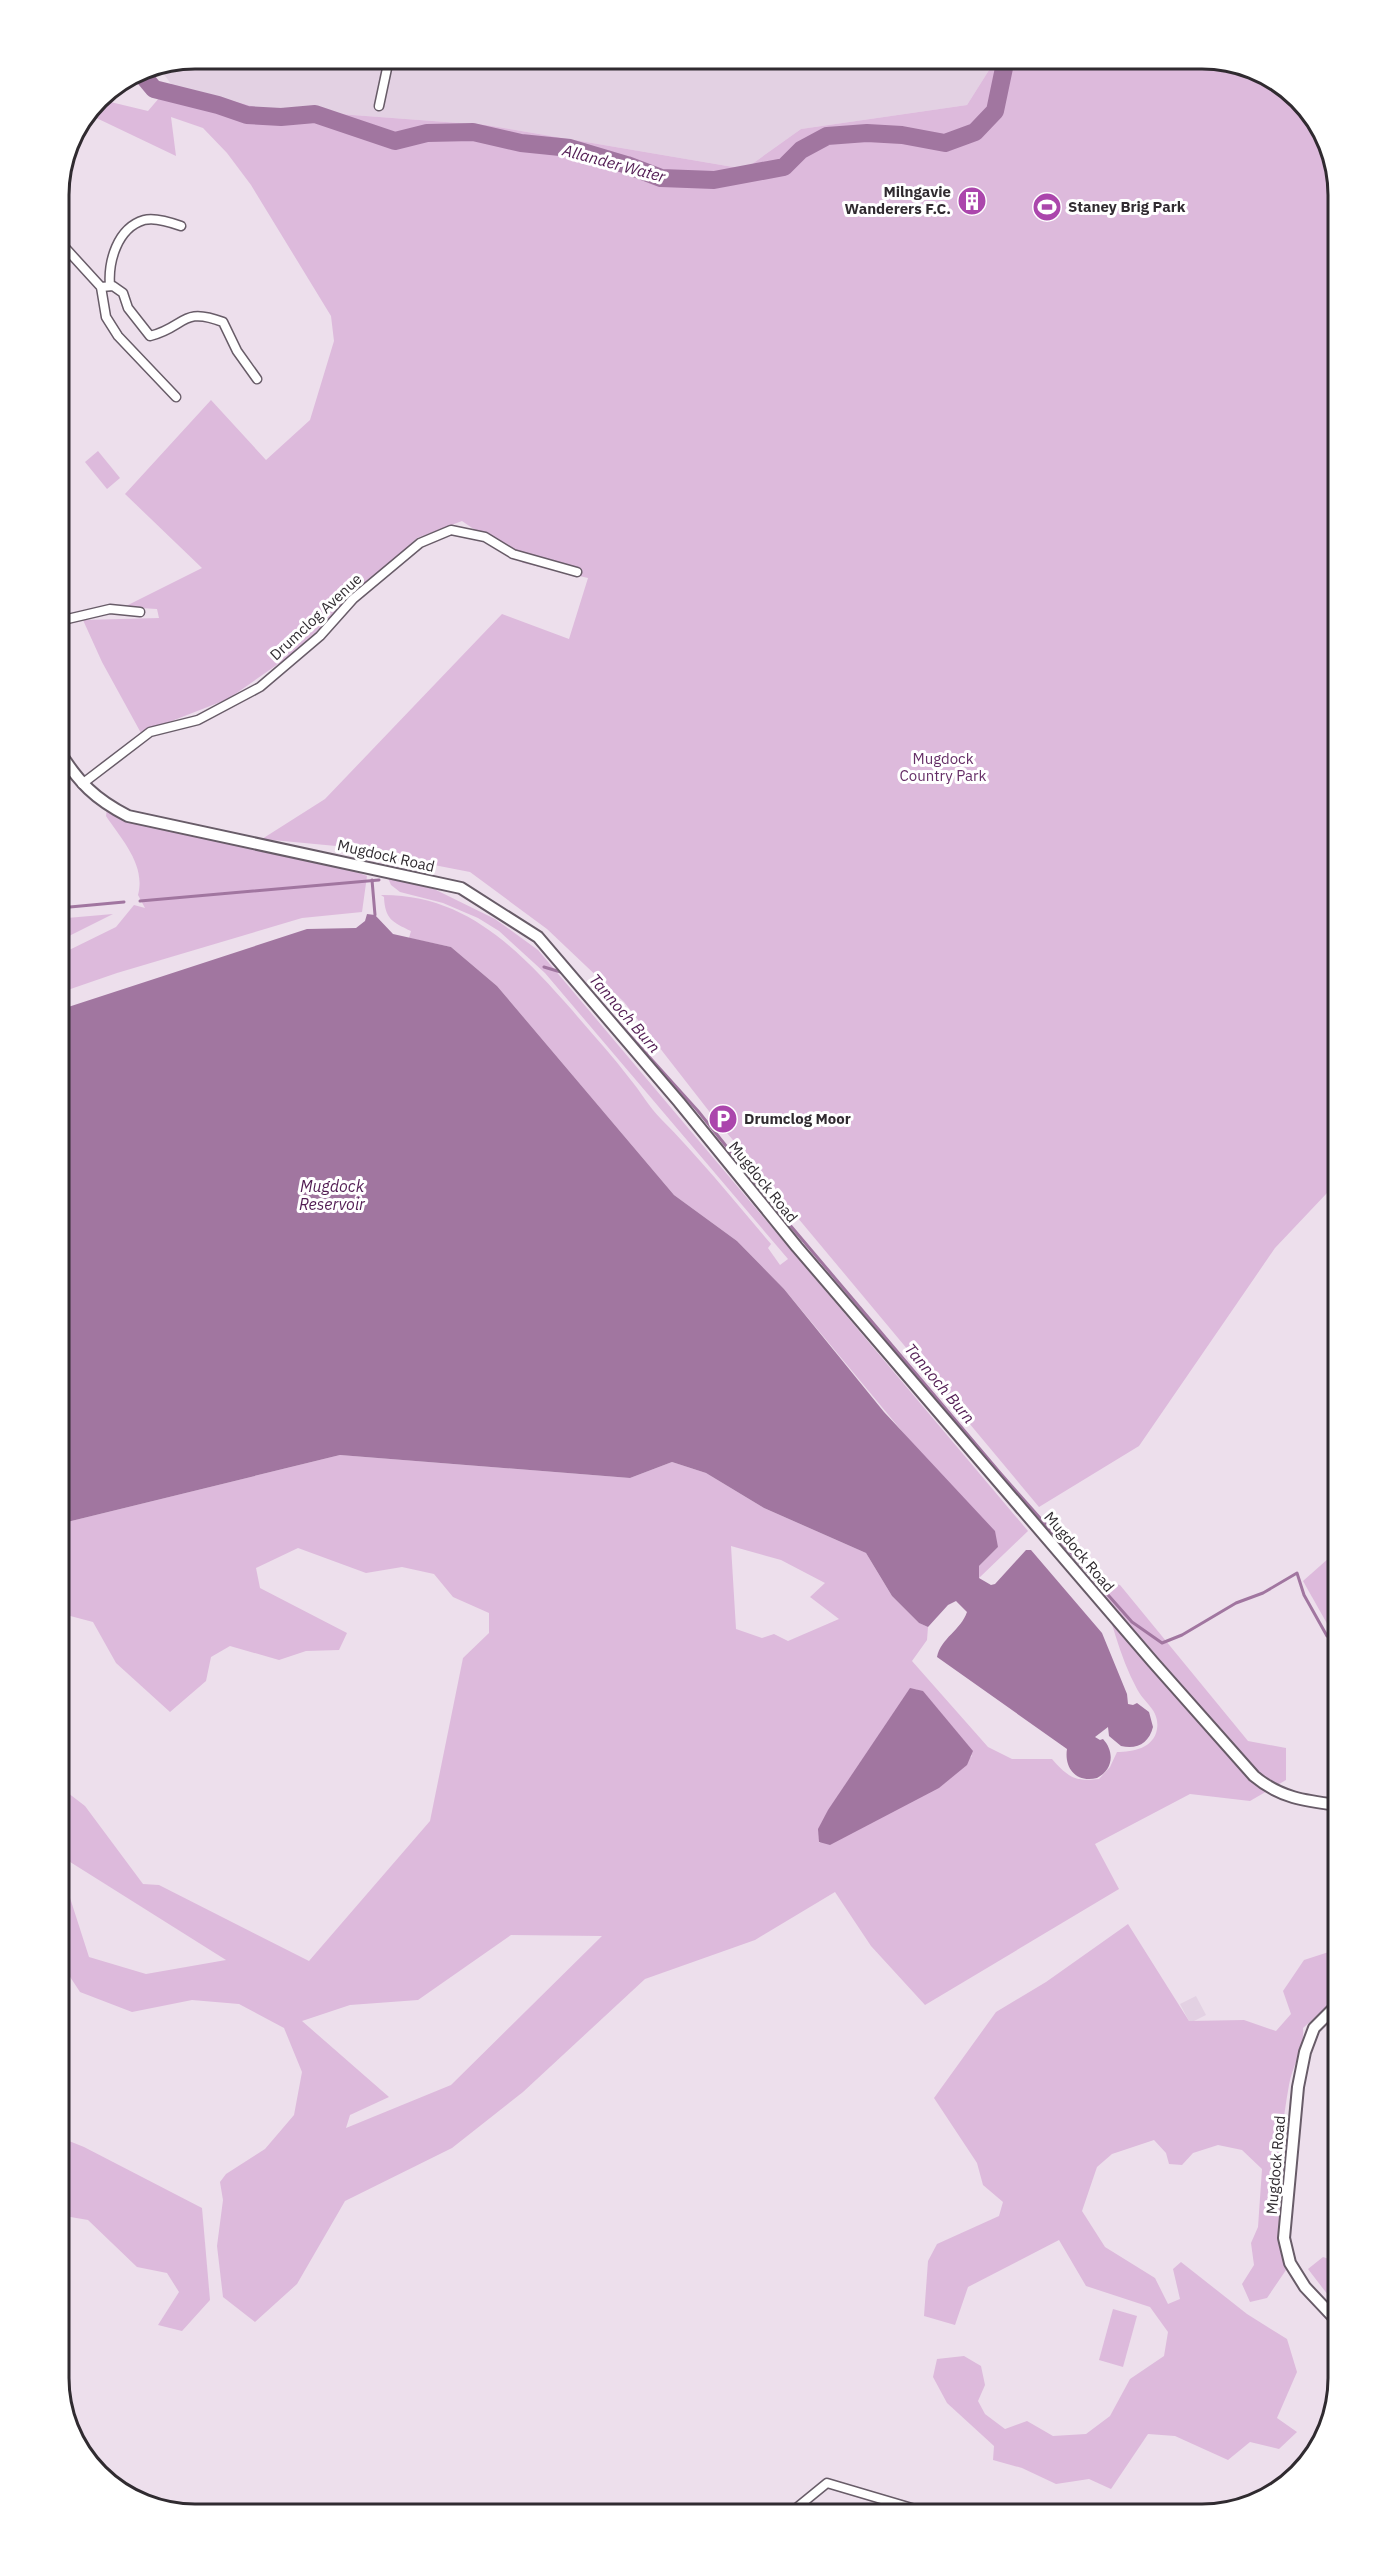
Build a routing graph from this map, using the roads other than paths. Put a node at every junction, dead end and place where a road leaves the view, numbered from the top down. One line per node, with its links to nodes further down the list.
1 (387, 69): 2 (street)
2 (379, 106)
3 (181, 226): 5 (street)
4 (69, 251): 5 (street)
5 (105, 286): 6 (street); 7 (street)
6 (257, 379)
7 (176, 397)
8 (577, 572): 12 (street, Drumclog Avenue)
9 (141, 612): 10 (street)
10 (69, 619)
11 (69, 767): 12 (street, Mugdock Road)
12 (82, 784): 13 (street, Mugdock Road)
13 (1328, 1803)
14 (1328, 2014): 15 (street, Mugdock Road)
15 (1328, 2311)
16 (801, 2504): 17 (street)
17 (898, 2504)

